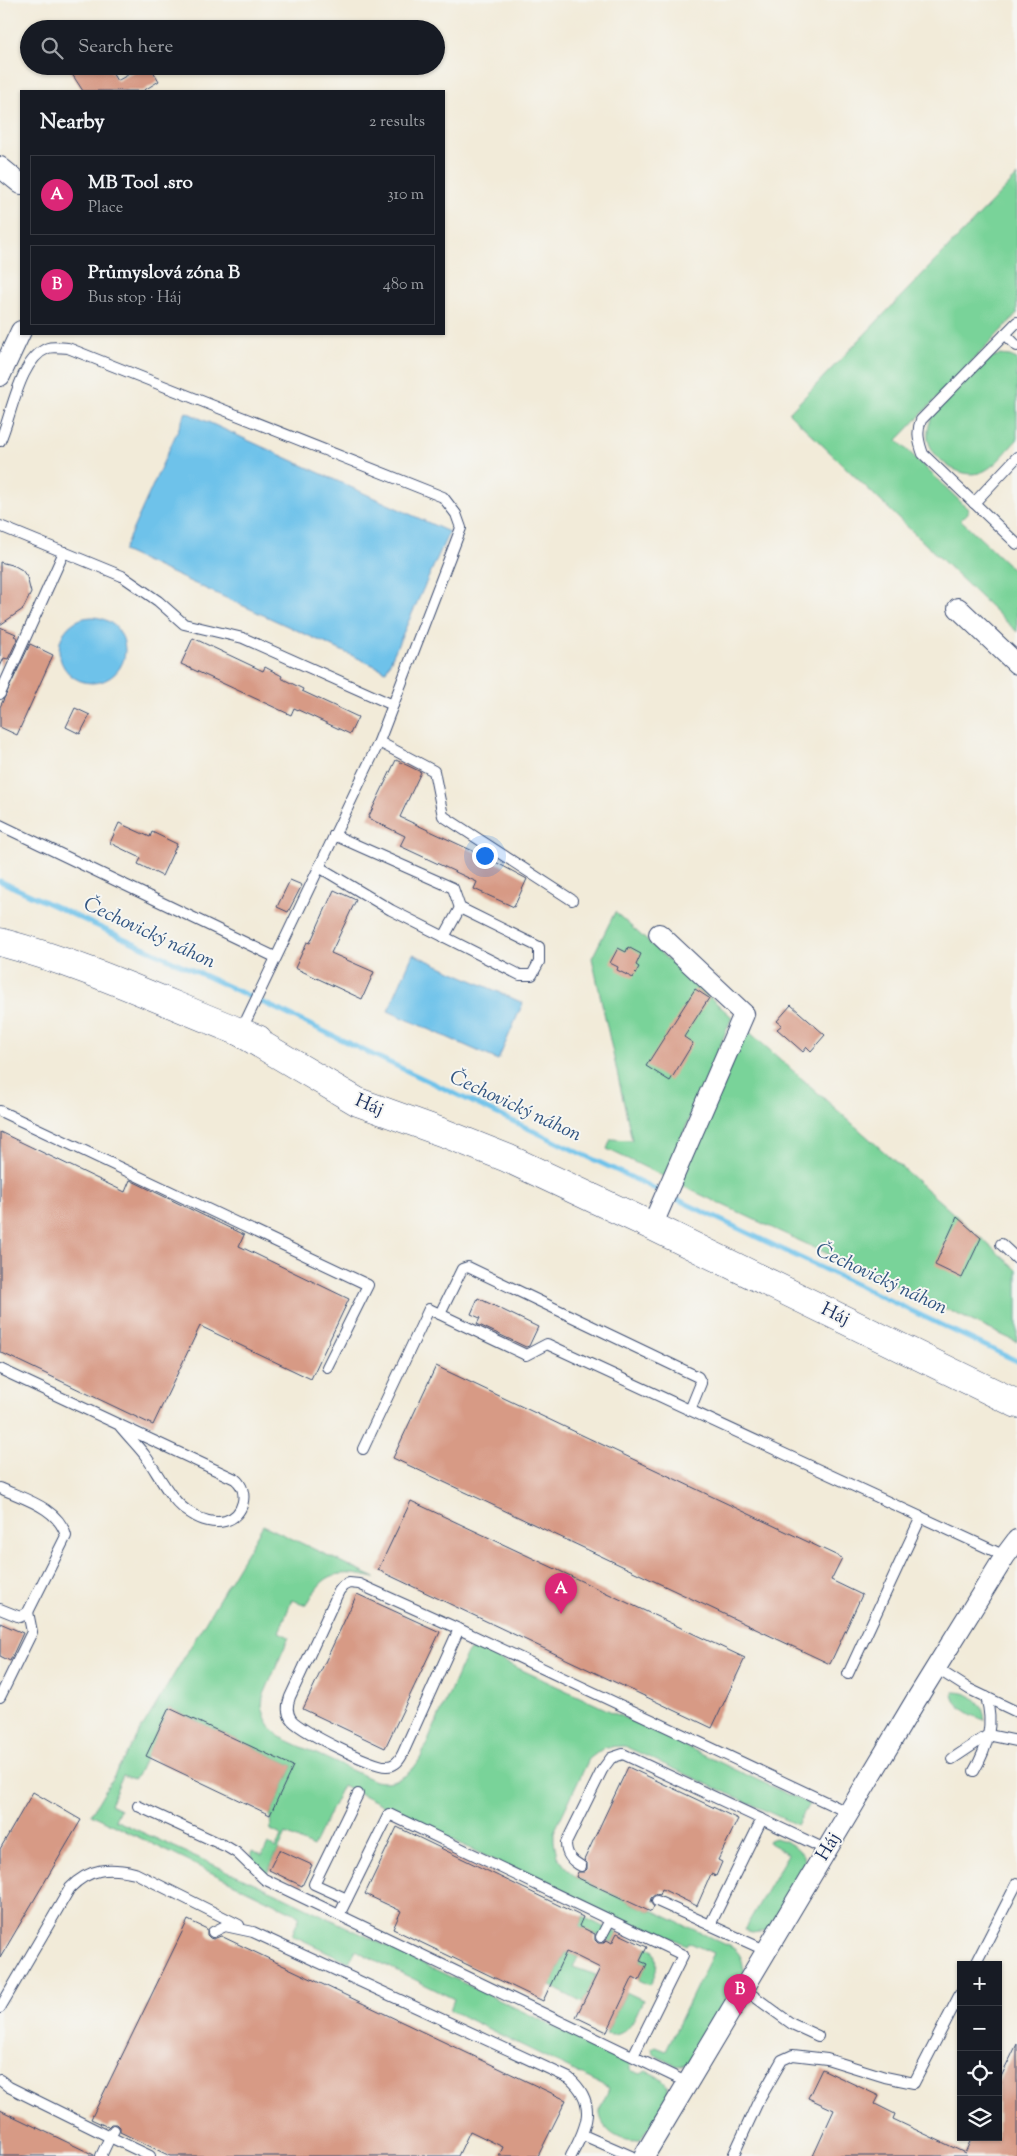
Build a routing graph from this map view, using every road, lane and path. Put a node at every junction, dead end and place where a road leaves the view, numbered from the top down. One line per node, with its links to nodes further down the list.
1 (0, 167): 2 (street)
2 (20, 183)
3 (1017, 322): 5 (lane)
4 (20, 333): 7 (street)
5 (1005, 334): 6 (lane); 10 (lane)
6 (1017, 346)
7 (0, 376)
8 (0, 441): 17 (lane)
9 (1017, 457): 10 (lane)
10 (974, 503): 12 (lane)
11 (0, 526): 13 (lane)
12 (1017, 544)
13 (64, 552): 16 (lane); 17 (lane)
14 (958, 608): 15 (street)
15 (1017, 664)
16 (0, 694)
17 (393, 705): 18 (lane)
18 (379, 742): 20 (lane); 22 (lane)
19 (0, 825): 27 (lane)
20 (334, 835): 21 (lane); 23 (lane)
21 (318, 867): 25 (lane); 27 (lane)
22 (572, 900)
23 (460, 908): 25 (lane); 25 (lane)
24 (659, 934): 30 (street)
25 (444, 937)
26 (0, 942): 28 (main road, Háj)
27 (275, 958): 28 (lane)
28 (246, 1021): 30 (main road, Háj)
29 (0, 1111): 34 (lane)
30 (652, 1226): 36 (main road, Háj)
31 (1001, 1244): 32 (lane)
32 (1017, 1258)
33 (440, 1314): 37 (lane); 37 (lane); 39 (lane)
34 (326, 1367)
35 (0, 1369): 38 (lane)
36 (1017, 1404)
37 (690, 1410): 41 (lane)
38 (119, 1425): 38 (lane)
39 (363, 1450)
40 (0, 1488): 45 (lane)
41 (921, 1517): 43 (lane); 48 (lane)
42 (1017, 1540): 43 (street, Háj)
43 (1005, 1556): 47 (street, Háj)
44 (0, 1609): 45 (lane)
45 (28, 1612): 49 (lane)
46 (459, 1628): 46 (lane); 58 (lane)
47 (936, 1668): 50 (lane); 58 (street, Háj)
48 (848, 1674)
49 (0, 1697)
50 (986, 1697): 51 (lane); 52 (lane)
51 (1017, 1712)
52 (988, 1735): 53 (lane); 54 (lane); 55 (lane)
53 (1017, 1741)
54 (952, 1759)
55 (974, 1771)
56 (358, 1794): 63 (lane)
57 (138, 1806): 65 (lane)
58 (849, 1813): 60 (street, Háj)
59 (762, 1819): 60 (lane); 61 (lane); 67 (lane)
60 (827, 1850): 71 (street, Háj)
61 (581, 1866)
62 (1017, 1883): 72 (lane)
63 (347, 1899): 65 (lane); 66 (lane)
64 (656, 1901): 67 (lane)
65 (339, 1915): 77 (lane)
66 (610, 1920): 70 (lane); 77 (lane)
67 (710, 1925): 71 (lane)
68 (213, 1932): 69 (lane)
69 (253, 1932): 75 (lane); 81 (lane)
70 (601, 1937)
71 (767, 1951): 73 (street, Háj)
72 (977, 1961)
73 (744, 1989): 76 (lane); 79 (street, Háj)
74 (957, 2000): 87 (lane)
75 (0, 2008)
76 (818, 2036)
77 (633, 2056): 79 (lane)
78 (0, 2080): 80 (lane)
79 (688, 2083): 86 (street, Háj)
80 (112, 2133): 82 (lane); 83 (lane)
81 (583, 2135): 84 (lane); 85 (lane)
82 (101, 2156)
83 (150, 2156)
84 (571, 2156)
85 (631, 2156)
86 (644, 2156)
87 (733, 2156)

